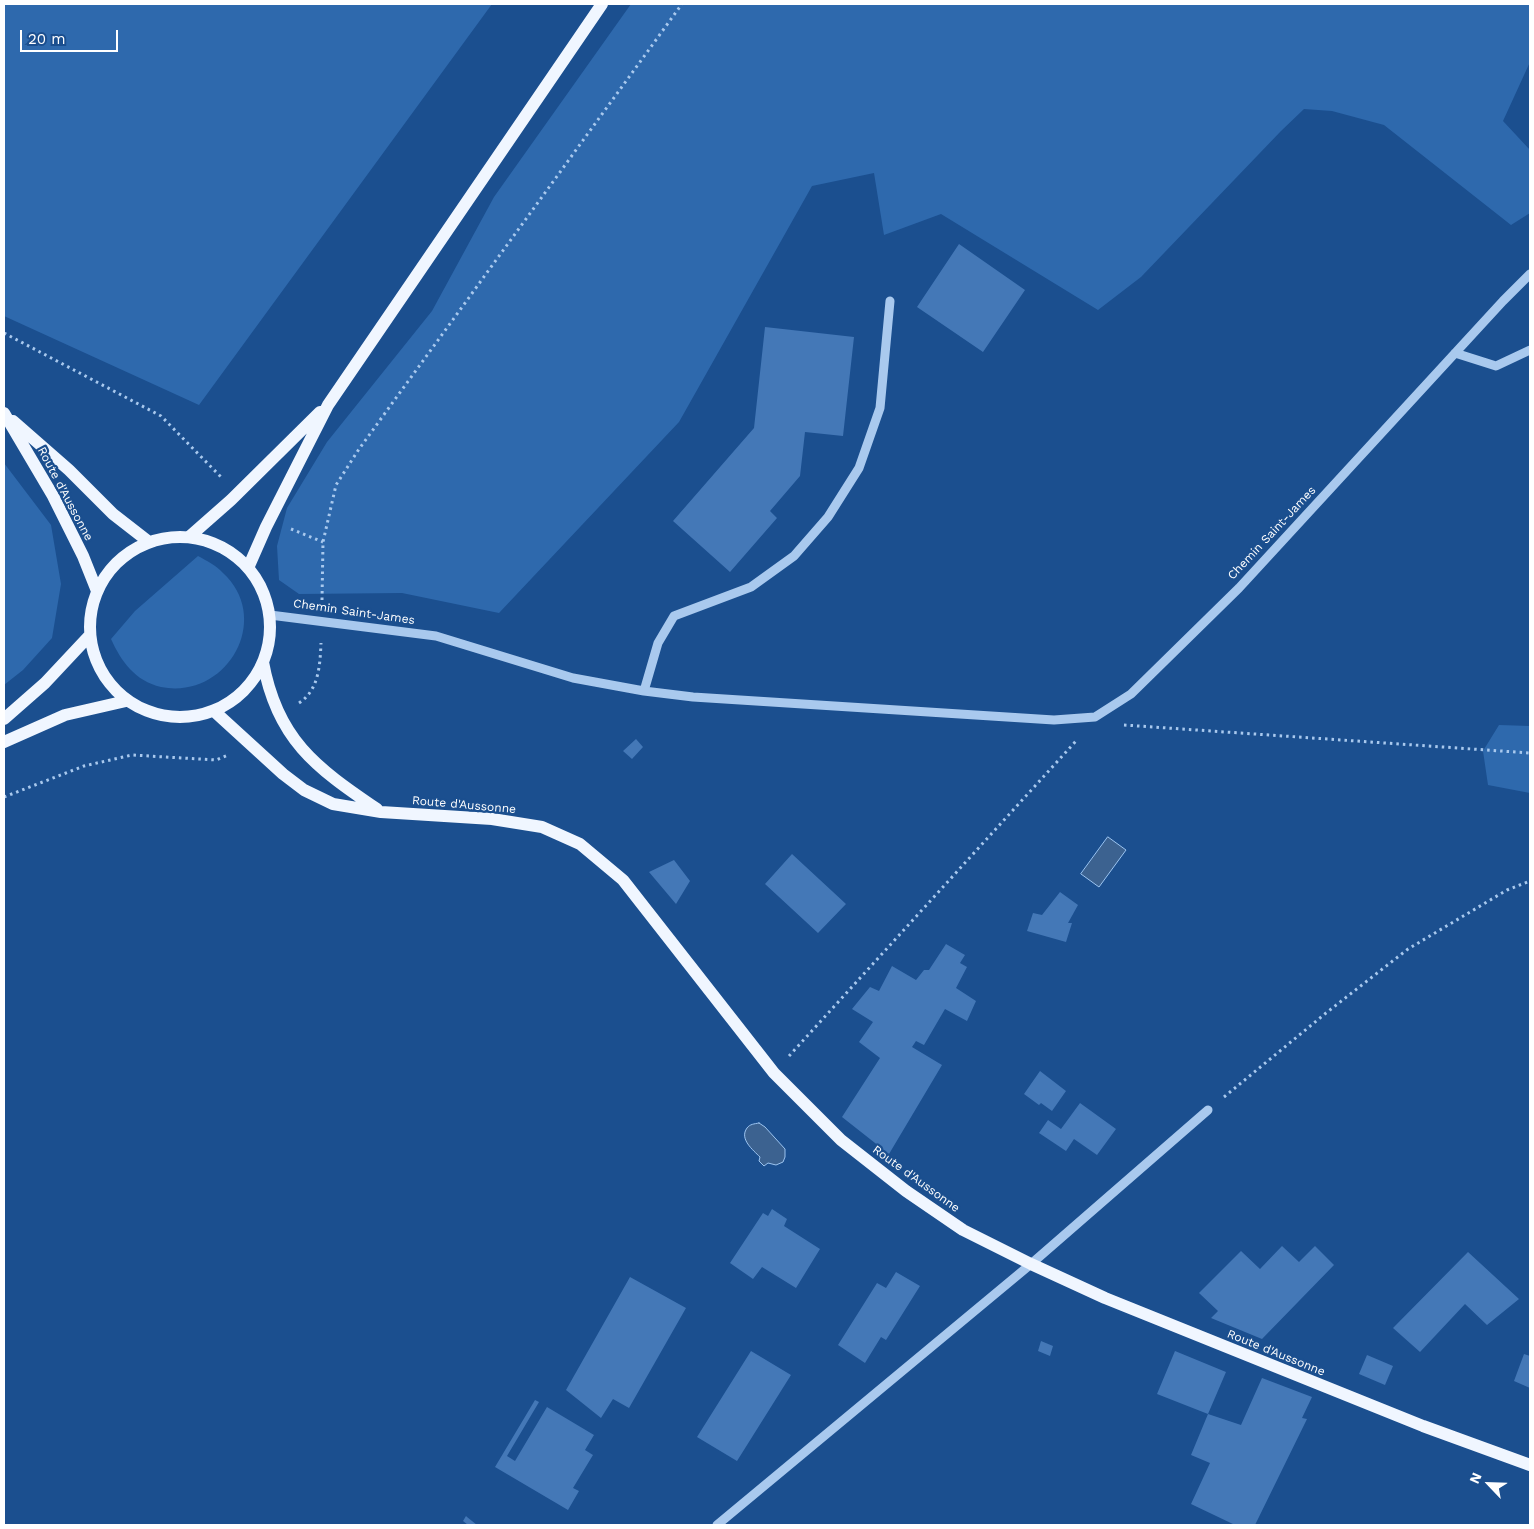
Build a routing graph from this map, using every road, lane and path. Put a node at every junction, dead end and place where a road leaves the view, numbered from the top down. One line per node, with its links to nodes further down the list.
1 (602, 4): 8 (main road)
2 (682, 4): 14 (path)
3 (1530, 274): 7 (street, Chemin Saint-James)
4 (890, 301): 22 (street)
5 (4, 333): 10 (path)
6 (1530, 350): 7 (street)
7 (1455, 353): 26 (street, Chemin Saint-James)
8 (328, 405): 12 (main road); 15 (main road)
9 (4, 413): 13 (main road, Route d'Aussonne); 16 (main road, Route d'Aussonne)
10 (228, 484)
11 (284, 526): 14 (path)
12 (189, 537): 13 (main road); 15 (main road)
13 (149, 542): 16 (main road)
14 (323, 542): 17 (path)
15 (248, 568): 18 (main road)
16 (97, 591): 19 (main road)
17 (331, 601)
18 (270, 615): 21 (main road); 22 (street, Chemin Saint-James)
19 (90, 635): 23 (main road); 27 (main road)
20 (321, 636): 24 (path)
21 (263, 662): 25 (main road); 32 (main road)
22 (644, 691): 26 (street, Chemin Saint-James)
23 (126, 701): 25 (main road); 28 (main road)
24 (298, 704)
25 (214, 711): 32 (main road, Route d'Aussonne)
26 (1095, 717): 30 (path); 34 (path)
27 (4, 719)
28 (4, 742)
29 (232, 752): 31 (path)
30 (1530, 754)
31 (4, 797)
32 (381, 812): 34 (main road, Route d'Aussonne)
33 (1530, 881): 35 (path)
34 (774, 1073): 36 (main road, Route d'Aussonne)
35 (1208, 1110): 36 (street)
36 (1031, 1264): 37 (main road, Route d'Aussonne); 38 (street)
37 (1530, 1465)
38 (717, 1525)

